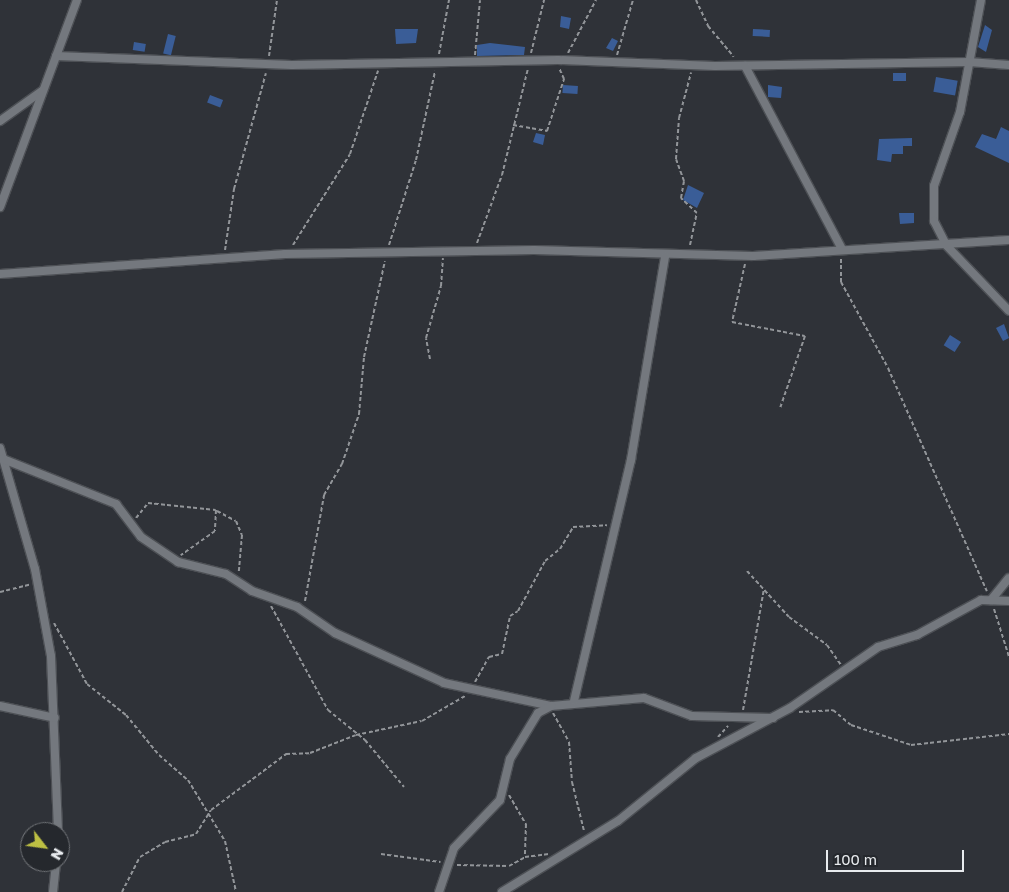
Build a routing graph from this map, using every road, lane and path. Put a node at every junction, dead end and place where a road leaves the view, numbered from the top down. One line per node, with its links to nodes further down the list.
1 (77, 0): 10 (street)
2 (277, 0): 18 (path)
3 (449, 0): 13 (path)
4 (480, 0): 16 (path)
5 (544, 0): 11 (path)
6 (596, 0): 12 (path)
7 (633, 0): 14 (path)
8 (696, 0): 20 (path)
9 (981, 0): 15 (street)
10 (56, 56): 18 (street); 22 (street)
11 (530, 60): 12 (street); 16 (street); 24 (path)
12 (562, 60): 14 (street); 24 (path)
13 (436, 62): 16 (street); 17 (street); 32 (path)
14 (616, 62): 19 (street)
15 (969, 62): 20 (street); 21 (street); 27 (street)
16 (475, 63)
17 (380, 64): 18 (street); 31 (path)
18 (269, 65): 35 (path)
19 (693, 66): 20 (street); 33 (path)
20 (742, 66): 28 (street)
21 (1009, 66)
22 (44, 90): 23 (street); 25 (street)
23 (0, 121)
24 (513, 126): 30 (path)
25 (0, 207)
26 (1009, 240): 27 (street)
27 (946, 245): 28 (street); 38 (street)
28 (842, 249): 34 (street); 54 (path)
29 (442, 253): 30 (street); 32 (street); 39 (path)
30 (475, 253): 36 (street)
31 (285, 254): 32 (street); 35 (street)
32 (387, 254): 56 (path)
33 (687, 254): 34 (street); 36 (street)
34 (747, 255): 40 (path)
35 (224, 257): 37 (street)
36 (665, 257): 45 (street)
37 (0, 274)
38 (1009, 311)
39 (430, 359)
40 (780, 408)
41 (0, 448): 42 (street)
42 (3, 459): 44 (street); 50 (street)
43 (216, 510): 44 (path); 46 (path); 49 (path)
44 (130, 526): 46 (street)
45 (614, 526): 60 (path); 62 (street)
46 (178, 562): 49 (street)
47 (747, 571): 51 (path)
48 (1009, 578): 54 (street)
49 (236, 579): 53 (street)
50 (36, 584): 52 (path); 67 (street)
51 (764, 589): 59 (path); 66 (path)
52 (0, 592)
53 (265, 596): 56 (street); 72 (path)
54 (991, 600): 55 (street); 58 (path); 59 (street)
55 (1009, 601)
56 (303, 611): 60 (street)
57 (51, 616): 74 (path)
58 (1009, 657)
59 (844, 671): 65 (street)
60 (471, 691): 61 (street); 74 (path)
61 (527, 699): 64 (street); 69 (street)
62 (574, 701): 64 (street); 66 (street)
63 (0, 706): 67 (street)
64 (551, 706): 69 (street); 76 (path)
65 (784, 712): 68 (street); 70 (path)
66 (738, 717): 68 (street); 71 (path)
67 (55, 718): 75 (street)
68 (773, 718): 71 (street)
69 (532, 722): 73 (street)
70 (1009, 734)
71 (706, 753): 76 (street)
72 (404, 787)
73 (505, 789): 78 (path); 80 (street)
74 (208, 818): 83 (path); 84 (path)
75 (58, 822)
76 (591, 838): 79 (street)
77 (381, 854): 80 (path)
78 (525, 857): 79 (path); 80 (path)
79 (561, 858): 86 (street)
80 (448, 864): 85 (street)
81 (55, 872): 82 (street)
82 (54, 892)
83 (122, 892)
84 (236, 892)
85 (439, 892)
86 (502, 892)

